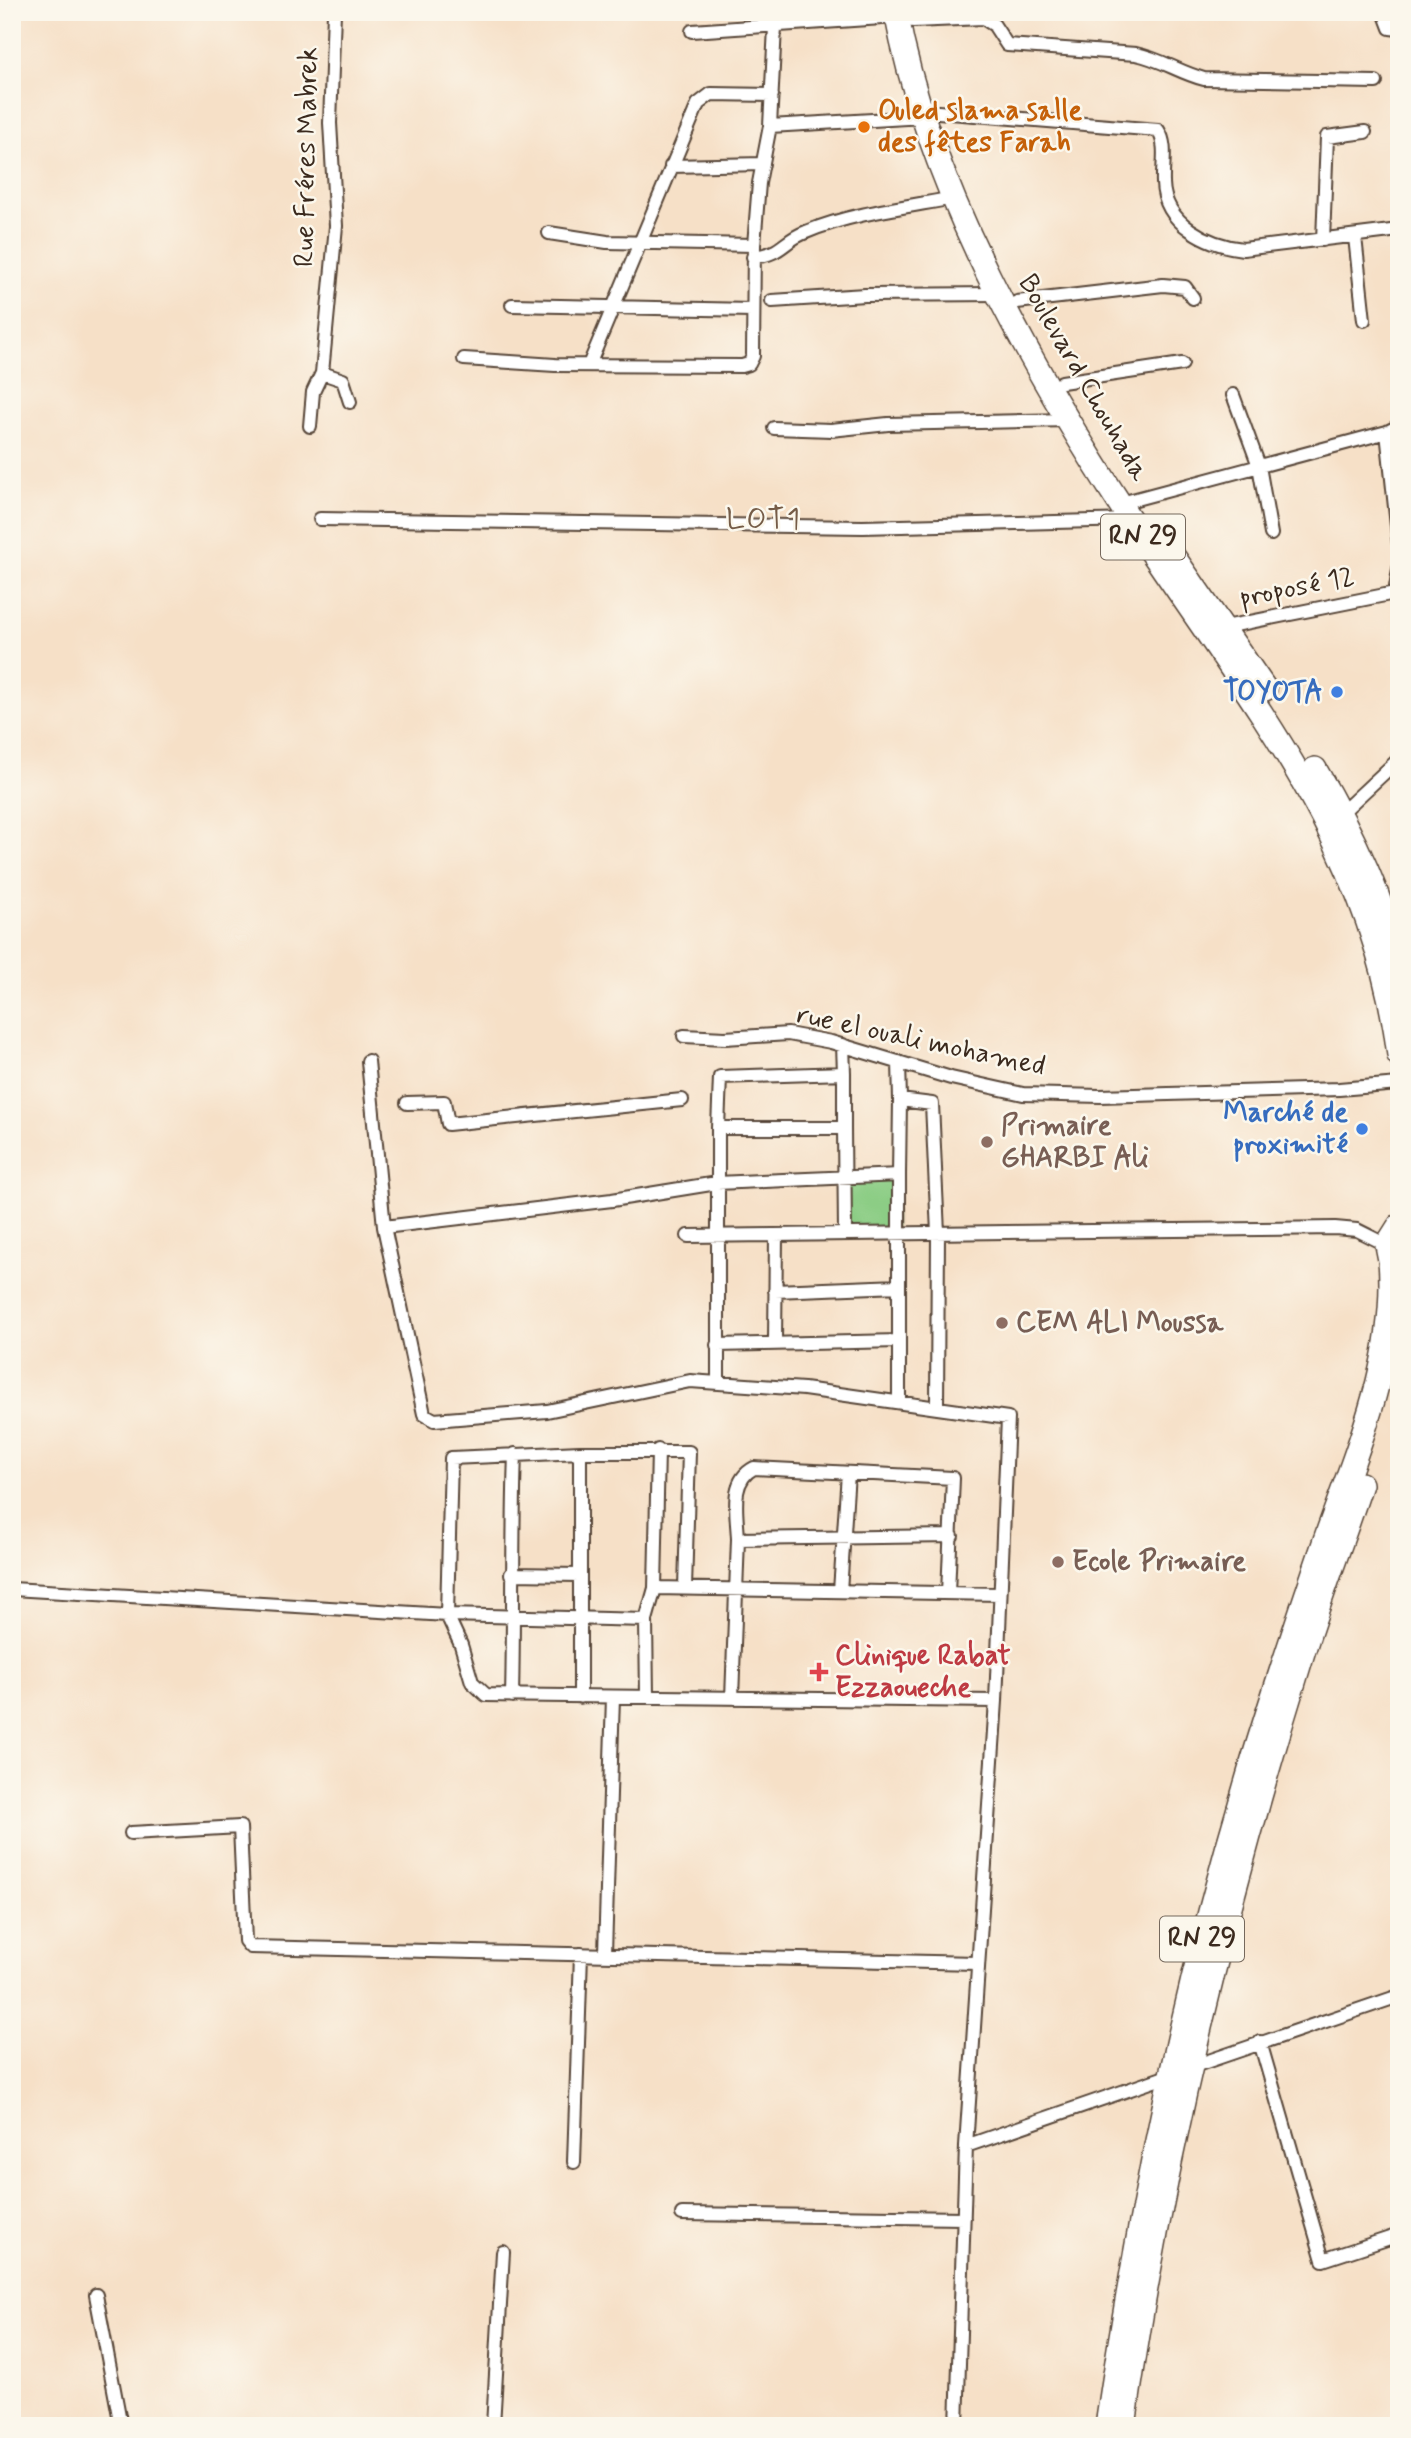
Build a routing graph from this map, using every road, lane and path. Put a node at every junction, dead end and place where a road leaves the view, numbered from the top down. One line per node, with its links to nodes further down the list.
1 (334, 12): 31 (street, Rue Fréres Mabrek)
2 (1384, 12): 5 (street)
3 (904, 16): 4 (street); 7 (street); 9 (highway, RN 29)
4 (775, 27): 6 (street); 8 (street)
5 (1399, 29)
6 (691, 32)
7 (1376, 82)
8 (772, 95): 10 (street); 13 (street)
9 (931, 115): 10 (street); 14 (highway, Boulevard Chouhada / RN 29); 18 (street); 21 (highway, RN 29)
10 (770, 126): 12 (street)
11 (1366, 132): 18 (street)
12 (763, 164): 13 (street); 20 (street)
13 (671, 166): 19 (street)
14 (954, 198): 20 (street); 21 (highway, Boulevard Chouhada / RN 29)
15 (1399, 230): 17 (street)
16 (549, 233): 19 (street)
17 (1355, 236): 18 (street); 27 (street)
18 (1323, 240)
19 (638, 242): 20 (street); 25 (street)
20 (754, 251): 26 (street)
21 (1008, 298): 22 (street); 23 (street); 32 (highway, RN 29); 35 (highway, Boulevard Chouhada / RN 29)
22 (1193, 298)
23 (772, 301)
24 (512, 305): 25 (street)
25 (612, 308): 26 (street); 30 (street)
26 (752, 310): 30 (street)
27 (1364, 320)
28 (464, 359): 30 (street)
29 (1182, 364): 32 (street)
30 (589, 365)
31 (322, 373): 34 (street); 36 (street, Rue Fréres Mabrek)
32 (1062, 382): 40 (highway, RN 29)
33 (1233, 395): 39 (street)
34 (350, 402)
35 (1070, 420): 37 (street); 40 (highway, Boulevard Chouhada / RN 29)
36 (310, 426)
37 (775, 428)
38 (1393, 429): 39 (street); 43 (street)
39 (1259, 466): 40 (street); 42 (street)
40 (1129, 507): 41 (street); 45 (highway, RN 29); 51 (highway, Boulevard Chouhada / RN 29)
41 (320, 519)
42 (1271, 534)
43 (1399, 545)
44 (1399, 569): 45 (street, proposé 12)
45 (1224, 627): 47 (highway, RN 29)
46 (1399, 759): 47 (street)
47 (1340, 814): 48 (highway, RN 29)
48 (1399, 962)
49 (684, 1036): 50 (street, rue el ouali mohamed)
50 (844, 1045): 53 (street, rue el ouali mohamed); 54 (street)
51 (1399, 1055)
52 (368, 1061): 64 (street)
53 (900, 1062): 55 (street, rue el ouali mohamed); 57 (street)
54 (844, 1073): 59 (street); 60 (street)
55 (1399, 1084)
56 (682, 1100): 58 (street)
57 (900, 1100): 61 (street); 67 (street)
58 (407, 1103)
59 (718, 1128): 60 (street); 63 (street)
60 (844, 1128): 62 (street)
61 (899, 1175): 62 (street); 65 (street)
62 (844, 1179): 63 (street); 66 (street)
63 (717, 1183): 64 (street); 70 (street)
64 (384, 1227): 78 (street)
65 (899, 1232): 66 (street); 67 (street); 72 (street)
66 (845, 1233): 68 (street)
67 (938, 1233): 71 (street); 80 (street)
68 (776, 1235): 70 (street); 73 (street)
69 (688, 1236): 70 (street)
70 (716, 1236): 76 (street)
71 (1394, 1240): 113 (highway, RN 29)
72 (899, 1286): 73 (street); 74 (street)
73 (775, 1291): 75 (street)
74 (899, 1341): 75 (street); 79 (street)
75 (775, 1343): 76 (street)
76 (717, 1345): 78 (street)
77 (1399, 1357): 113 (highway, RN 29)
78 (718, 1382): 79 (street)
79 (900, 1402): 80 (street)
80 (937, 1408): 96 (street)
81 (658, 1450): 82 (street); 90 (street); 91 (street)
82 (580, 1452): 83 (street); 89 (street)
83 (515, 1454): 88 (street); 97 (street)
84 (848, 1473): 85 (street); 86 (street); 87 (street)
85 (844, 1536): 86 (street); 87 (street); 94 (street)
86 (952, 1536): 95 (street)
87 (738, 1539): 93 (street)
88 (511, 1574): 89 (street); 98 (street)
89 (580, 1575): 99 (street)
90 (655, 1588): 91 (street); 100 (street)
91 (685, 1588): 93 (street)
92 (12, 1589): 97 (street)
93 (734, 1589): 94 (street); 105 (street)
94 (841, 1591): 95 (street)
95 (948, 1593): 96 (street)
96 (1000, 1594): 106 (street)
97 (447, 1615): 98 (street); 101 (street)
98 (514, 1615): 99 (street); 101 (street)
99 (583, 1616): 100 (street); 102 (street)
100 (646, 1620): 104 (street)
101 (512, 1696): 102 (street)
102 (580, 1697): 103 (street)
103 (613, 1697): 104 (street); 108 (street)
104 (647, 1697): 105 (street)
105 (732, 1698): 106 (street)
106 (996, 1701): 110 (street)
107 (131, 1833): 109 (street)
108 (605, 1953): 109 (street); 110 (street)
109 (581, 1954): 115 (street)
110 (976, 1963): 114 (street)
111 (1399, 1997): 112 (street)
112 (1259, 2042): 113 (street); 118 (street)
113 (1180, 2072): 114 (street); 124 (highway, RN 29); 125 (highway, RN 29)
114 (966, 2146): 117 (street)
115 (574, 2162)
116 (682, 2214): 117 (street)
117 (964, 2218): 123 (street)
118 (1399, 2235)
119 (503, 2252): 122 (street)
120 (96, 2295): 121 (street)
121 (121, 2426)
122 (493, 2426)
123 (957, 2426)
124 (1107, 2426)
125 (1124, 2426)

